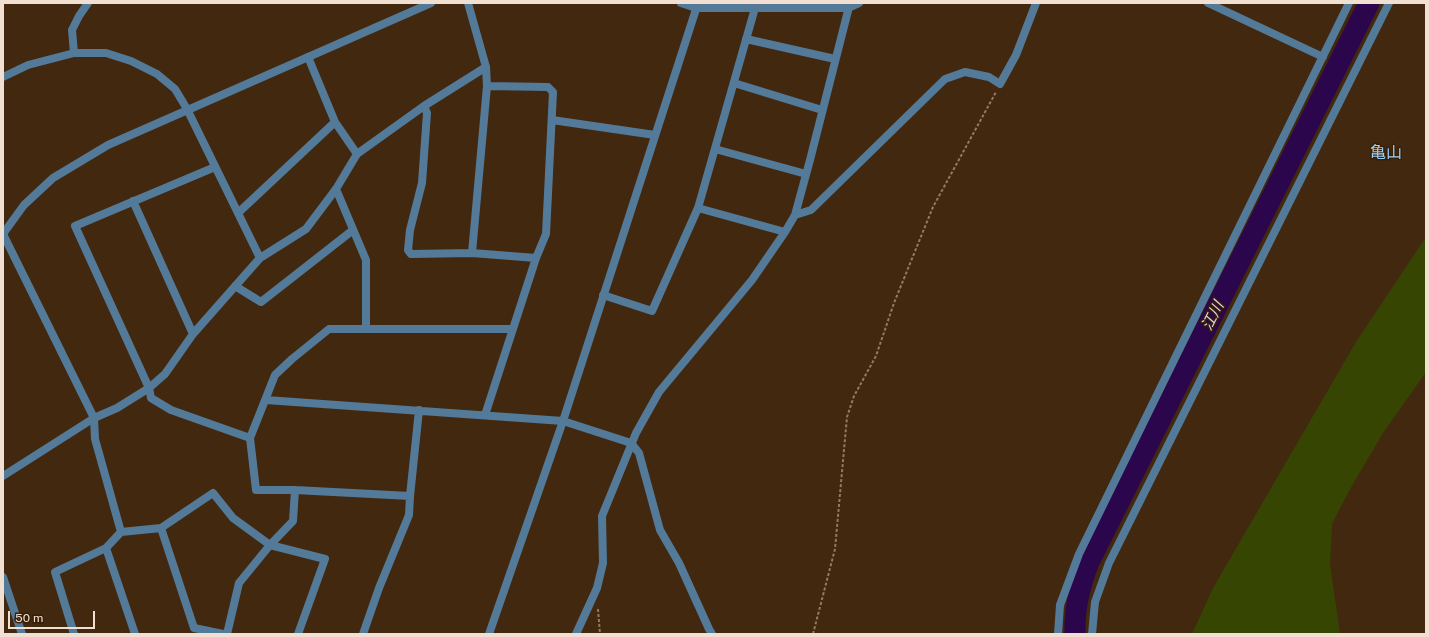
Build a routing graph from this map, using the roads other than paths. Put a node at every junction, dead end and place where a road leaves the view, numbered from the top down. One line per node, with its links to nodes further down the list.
1 (88, 3): 15 (street)
2 (431, 3): 16 (street)
3 (468, 3): 19 (street)
4 (681, 3): 10 (street)
5 (859, 3): 12 (street)
6 (1036, 3): 37 (street)
7 (1208, 3): 17 (street)
8 (1349, 3): 17 (street)
9 (1390, 3): 76 (street)
10 (697, 6): 13 (street); 28 (street)
11 (781, 6): 12 (street); 13 (street)
12 (849, 6): 18 (street)
13 (755, 8): 14 (street)
14 (746, 39): 18 (street); 21 (street)
15 (74, 53): 20 (street); 24 (street)
16 (308, 57): 24 (street); 27 (street)
17 (1323, 57): 75 (street)
18 (835, 59): 25 (street)
19 (486, 67): 22 (street); 23 (street)
20 (3, 77)
21 (734, 84): 25 (street); 29 (street)
22 (487, 86): 26 (street); 41 (street)
23 (424, 106): 30 (street); 41 (street)
24 (187, 109): 31 (street); 40 (street)
25 (822, 110): 32 (street)
26 (552, 120): 28 (street); 43 (street)
27 (335, 122): 30 (street); 36 (street)
28 (655, 135): 45 (street)
29 (715, 149): 32 (street); 35 (street)
30 (357, 154): 33 (street)
31 (215, 166): 34 (street); 36 (street)
32 (806, 174): 37 (street)
33 (336, 189): 38 (street); 42 (street)
34 (133, 201): 48 (street); 49 (street)
35 (698, 208): 39 (street); 45 (street)
36 (238, 213): 42 (street)
37 (795, 215): 39 (street)
38 (353, 230): 44 (street); 46 (street)
39 (786, 232): 56 (street)
40 (3, 234): 53 (street)
41 (472, 253): 43 (street)
42 (260, 258): 44 (street)
43 (536, 258): 47 (street)
44 (236, 286): 48 (street)
45 (604, 295): 54 (street)
46 (366, 329): 47 (street); 50 (street)
47 (513, 329): 52 (street)
48 (193, 334): 49 (street)
49 (149, 388): 53 (street); 55 (street)
50 (266, 400): 51 (street); 55 (street)
51 (419, 410): 52 (street); 59 (street)
52 (485, 415): 54 (street)
53 (94, 418): 57 (street); 61 (street)
54 (563, 421): 56 (street); 72 (street)
55 (250, 438): 58 (street)
56 (631, 443): 73 (street); 74 (street)
57 (3, 476)
58 (295, 490): 59 (street); 62 (street)
59 (410, 496): 71 (street)
60 (162, 528): 61 (street); 62 (street); 68 (street)
61 (121, 532): 63 (street)
62 (270, 544): 69 (street); 70 (street)
63 (106, 548): 66 (street); 67 (street)
64 (3, 577): 65 (street)
65 (22, 634)
66 (74, 634)
67 (135, 634)
68 (223, 634)
69 (227, 634)
70 (298, 634)
71 (363, 634)
72 (488, 634)
73 (576, 634)
74 (712, 634)
75 (1058, 634)
76 (1092, 634)

